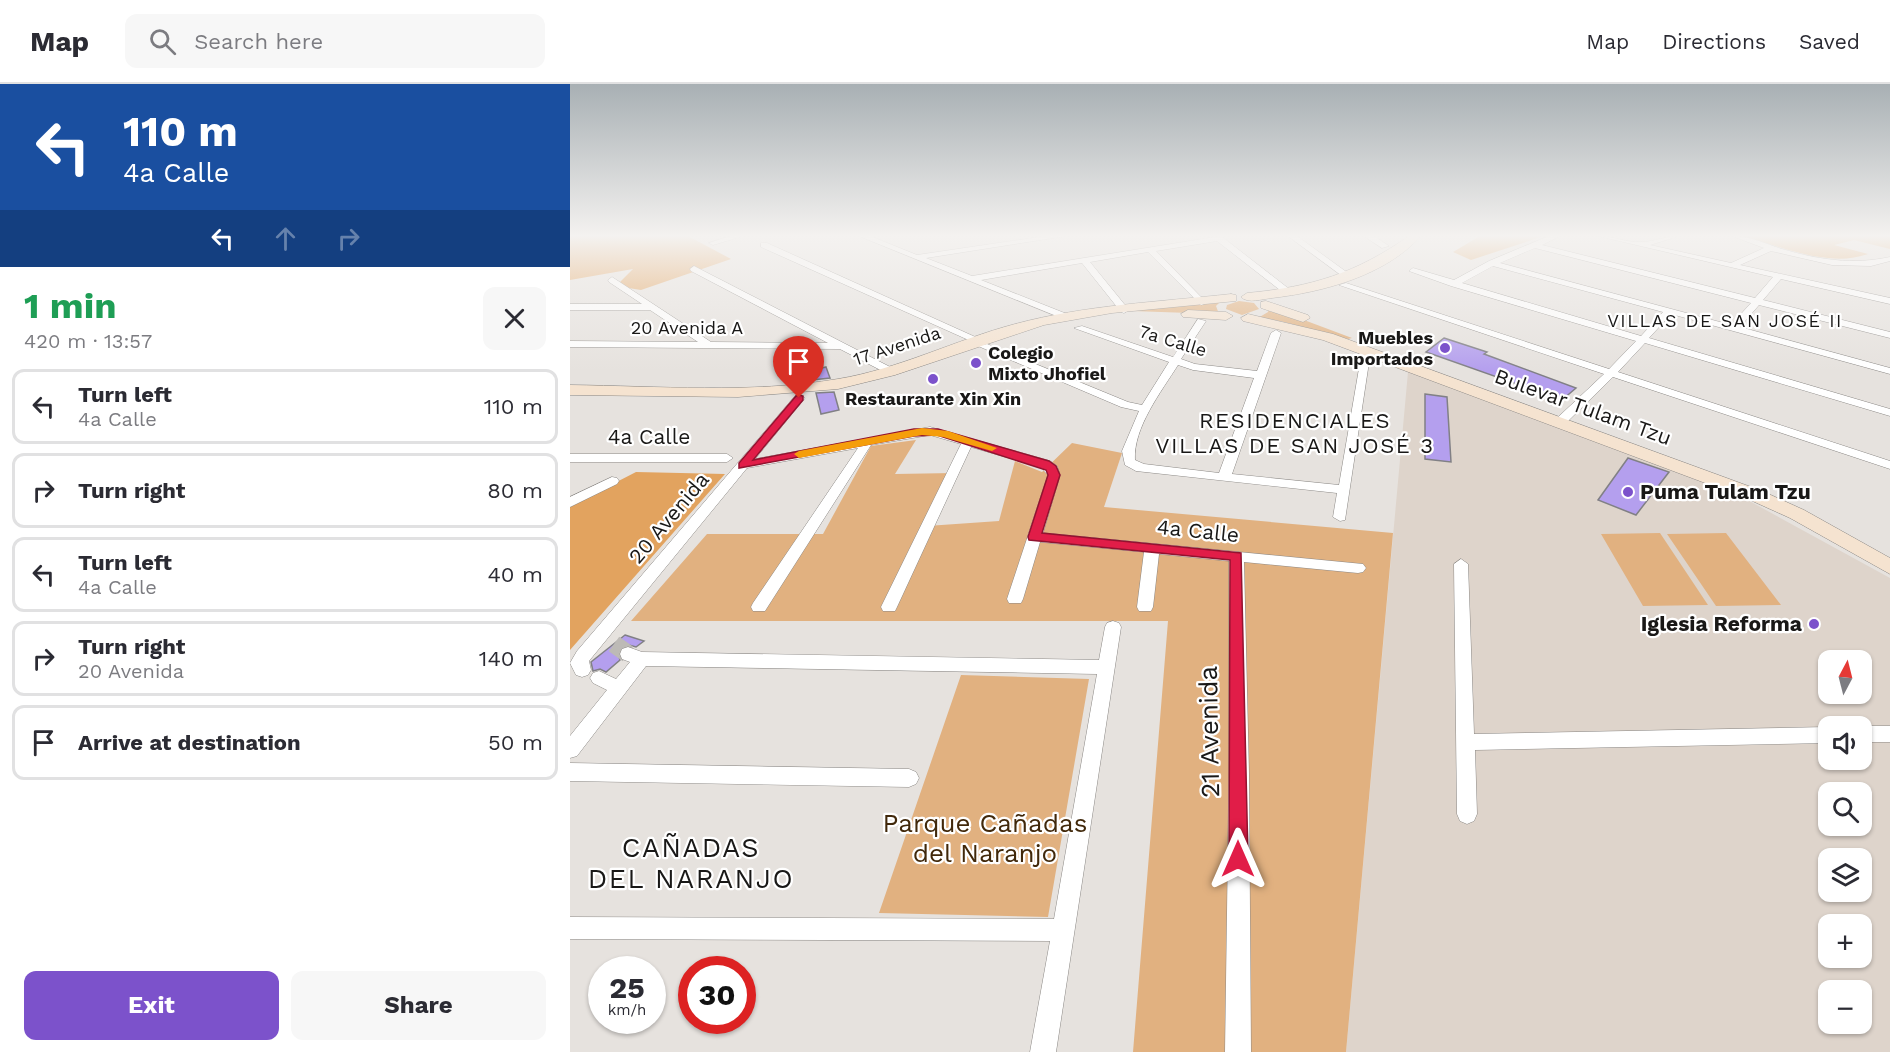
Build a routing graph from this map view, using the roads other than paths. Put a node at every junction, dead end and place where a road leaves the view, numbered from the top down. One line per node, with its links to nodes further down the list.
1 (614, 281): 26 (street)
2 (717, 281): 41 (street)
3 (844, 281): 39 (street)
4 (976, 281): 29 (street)
5 (1100, 281): 27 (street)
6 (1182, 281): 22 (street)
7 (1274, 281): 18 (street)
8 (1339, 281): 18 (main road)
9 (1341, 281): 24 (main road)
10 (1348, 281): 46 (street)
11 (1445, 281): 17 (street)
12 (1459, 281): 17 (street)
13 (1559, 281): 28 (street)
14 (1676, 281): 23 (street)
15 (1774, 281): 23 (street)
16 (1797, 281): 21 (street)
17 (1454, 284): 37 (street)
18 (1288, 292): 19 (main road)
19 (1247, 297): 20 (main road, 17 Avenida); 24 (main road, Bulevar Tulam Tzu)
20 (1231, 298): 22 (main road, 17 Avenida); 30 (main road)
21 (1890, 301)
22 (1201, 302): 27 (main road, 17 Avenida)
23 (1757, 302): 34 (street); 36 (street)
24 (1266, 305): 31 (main road); 53 (main road, Bulevar Tulam Tzu)
25 (570, 307): 26 (street)
26 (652, 307): 40 (street)
27 (1124, 310): 29 (main road, 17 Avenida)
28 (1669, 311): 34 (street); 37 (street)
29 (1064, 316): 39 (main road, 17 Avenida)
30 (1226, 316): 31 (main road, 17 Avenida); 39 (main road, 17 Avenida)
31 (1248, 318): 42 (main road, Bulevar Tulam Tzu)
32 (1201, 321): 43 (street)
33 (1079, 328): 43 (street, 7a Calle)
34 (1733, 329): 44 (street)
35 (1276, 333): 47 (street)
36 (1890, 335)
37 (1640, 339): 46 (street); 52 (street)
38 (570, 344): 40 (street, 20 Avenida A)
39 (980, 344): 45 (main road, 17 Avenida); 49 (main road, 17 Avenida); 51 (street)
40 (709, 345): 41 (street, 20 Avenida A)
41 (839, 346): 45 (street)
42 (1367, 351): 53 (main road, Bulevar Tulam Tzu); 63 (street)
43 (1177, 361): 47 (street, 7a Calle); 51 (street)
44 (1890, 371)
45 (892, 372): 48 (main road, 17 Avenida)
46 (1609, 373): 53 (street); 60 (street)
47 (1260, 375): 61 (street)
48 (570, 390)
49 (799, 398): 50 (main road, 17 Avenida); 59 (street, 20 Avenida)
50 (570, 401)
51 (1144, 409): 61 (street)
52 (1890, 413)
53 (1565, 419): 54 (main road, Bulevar Tulam Tzu)
54 (1620, 438): 68 (main road, Bulevar Tulam Tzu); 71 (main road, Bulevar Tulam Tzu)
55 (968, 441): 56 (street); 66 (street); 75 (street)
56 (865, 442): 59 (street); 74 (street)
57 (570, 458): 58 (street, 4a Calle)
58 (727, 458)
59 (743, 465): 79 (street, 20 Avenida)
60 (1890, 465)
61 (1224, 477): 63 (street)
62 (612, 481): 64 (street)
63 (1343, 490): 65 (street)
64 (570, 503)
65 (1340, 517)
66 (1034, 537): 67 (street, 4a Calle); 73 (street)
67 (1152, 547): 69 (street, 4a Calle); 76 (street)
68 (1890, 552)
69 (1236, 556): 72 (street, 4a Calle); 93 (street, 21 Avenida)
70 (1461, 564): 85 (street)
71 (1890, 567)
72 (1358, 568)
73 (1015, 599)
74 (759, 607)
75 (889, 607)
76 (1144, 607)
77 (1113, 627): 78 (street)
78 (1105, 667): 81 (street); 91 (street)
79 (582, 670)
80 (599, 678): 81 (street)
81 (619, 688): 86 (street)
82 (1872, 734): 83 (street)
83 (1890, 734)
84 (1818, 735): 85 (street)
85 (1465, 742): 89 (street)
86 (570, 750)
87 (570, 772): 88 (street)
88 (909, 778)
89 (1467, 814)
90 (570, 928): 91 (street)
91 (1064, 930): 92 (street)
92 (1043, 1052)
93 (1238, 1052)

